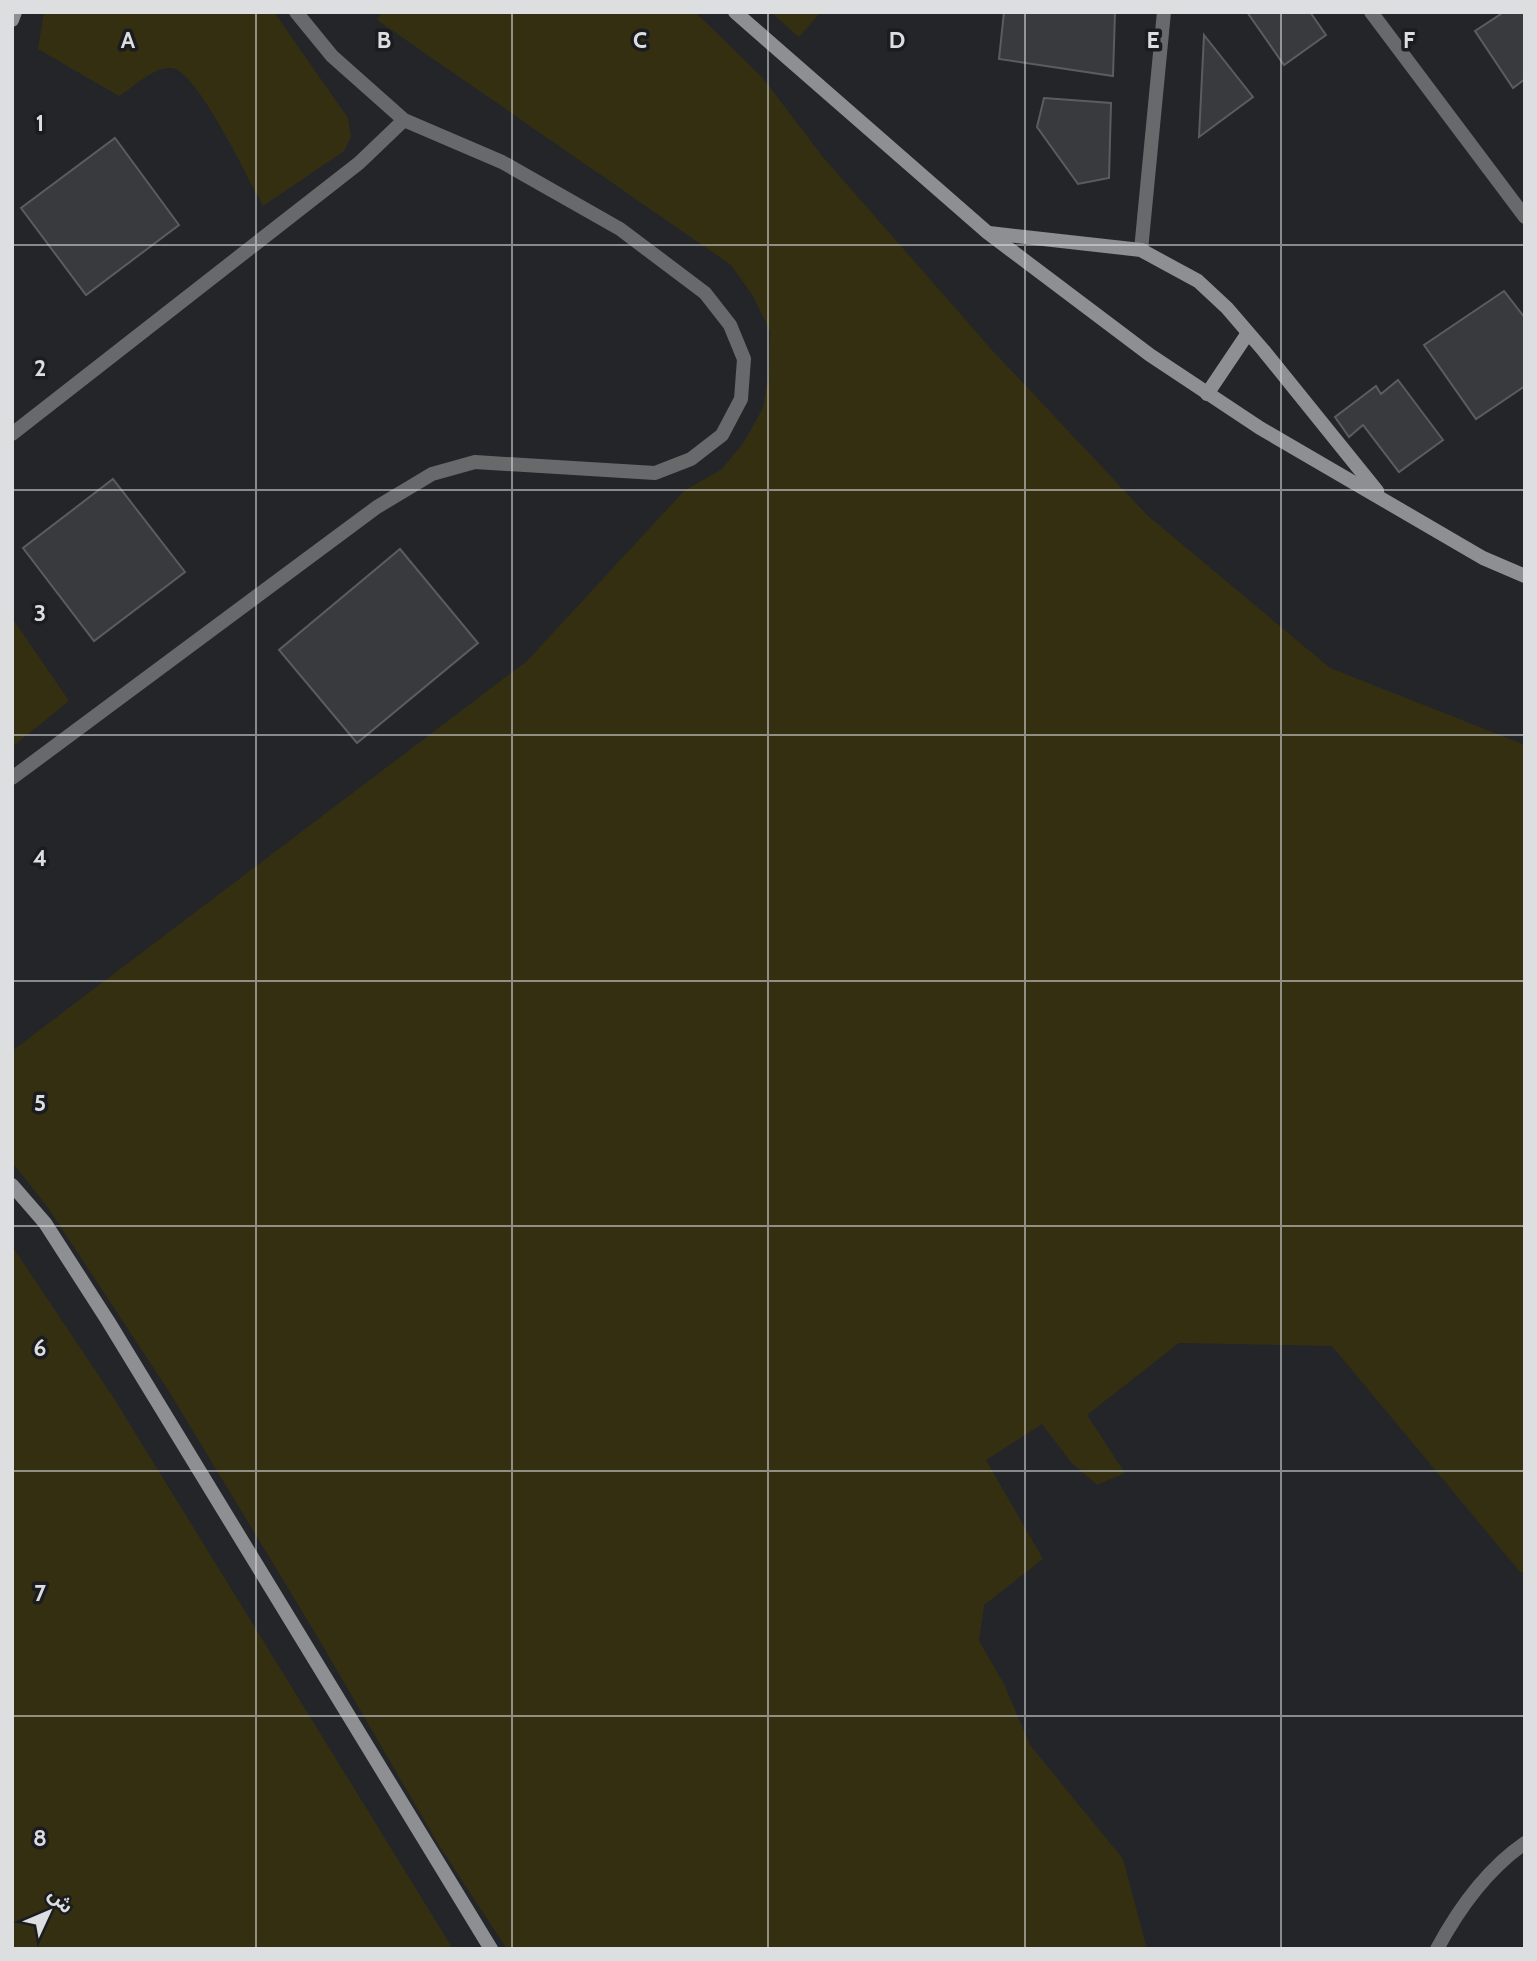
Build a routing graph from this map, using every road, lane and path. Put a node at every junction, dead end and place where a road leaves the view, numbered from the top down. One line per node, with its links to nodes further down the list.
1 (15, 12): 6 (street)
2 (296, 12): 7 (street)
3 (735, 12): 9 (street)
4 (1164, 12): 10 (street)
5 (1371, 12): 8 (street)
6 (12, 20)
7 (404, 120): 13 (street); 16 (street)
8 (1525, 217)
9 (988, 233): 10 (street); 12 (street)
10 (1141, 250): 11 (street)
11 (1248, 333): 12 (street); 14 (street)
12 (1207, 394): 14 (street)
13 (12, 434)
14 (1382, 498): 15 (street)
15 (1525, 576)
16 (12, 778)
17 (12, 1185): 19 (street)
18 (1525, 1843): 20 (street)
19 (491, 1949)
20 (1437, 1949)

